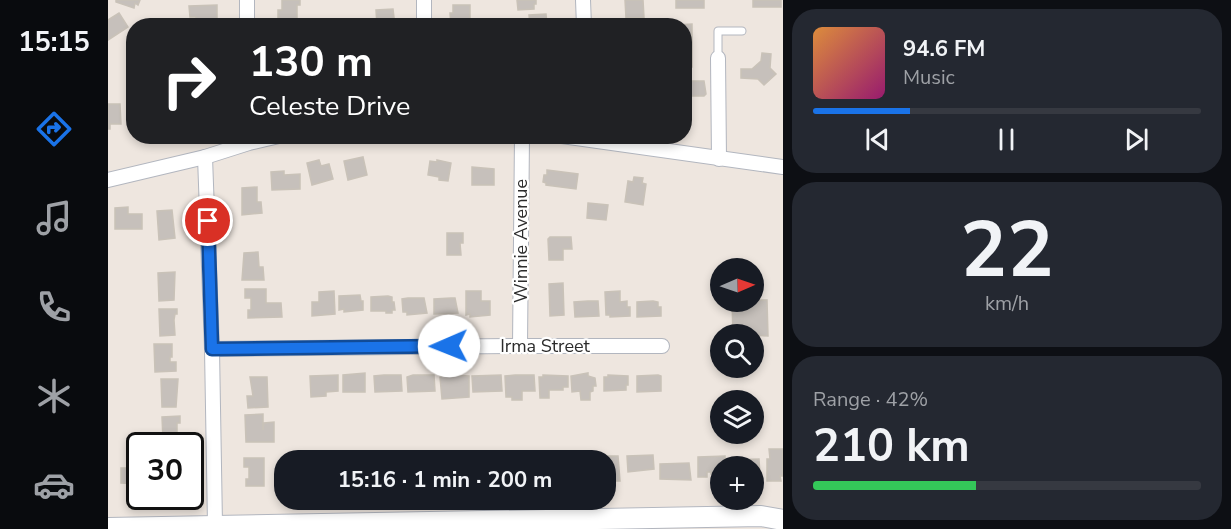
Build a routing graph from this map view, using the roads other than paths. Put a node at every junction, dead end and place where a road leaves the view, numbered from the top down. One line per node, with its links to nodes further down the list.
1 (247, 0): 4 (street)
2 (424, 0): 5 (street)
3 (583, 0): 6 (street)
4 (248, 18)
5 (424, 18)
6 (584, 18)
7 (742, 31): 8 (lane)
8 (718, 58): 13 (street)
9 (239, 144): 12 (street)
10 (522, 144): 16 (street, Winnie Avenue)
11 (622, 144): 13 (street)
12 (206, 157): 15 (street); 18 (street)
13 (719, 159): 14 (street)
14 (783, 167)
15 (108, 180)
16 (520, 345): 17 (street, Irma Street); 18 (street, Irma Street)
17 (662, 346)
18 (212, 349): 21 (street)
19 (783, 520): 20 (street)
20 (642, 524): 21 (street)
21 (214, 525): 22 (street)
22 (108, 528)

